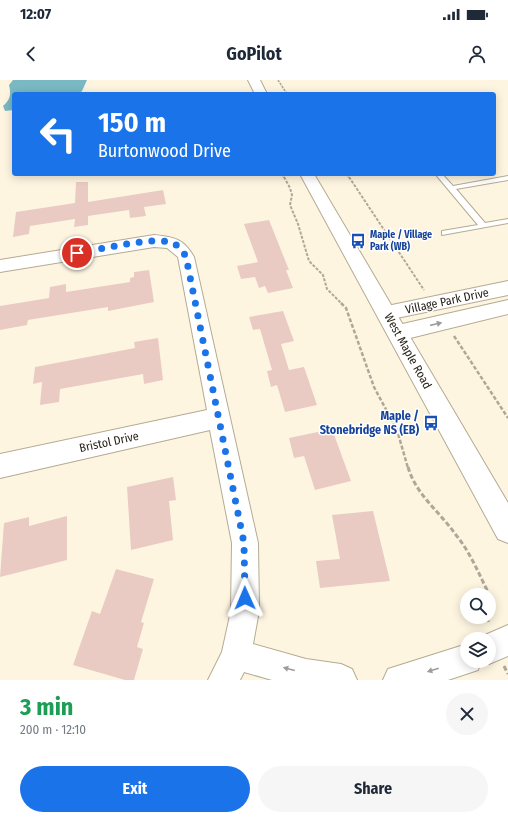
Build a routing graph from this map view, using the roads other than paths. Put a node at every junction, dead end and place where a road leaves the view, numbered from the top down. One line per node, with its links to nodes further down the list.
1 (254, 80): 2 (main road)
2 (260, 92)
3 (308, 176): 13 (main road, West Maple Road)
4 (440, 176): 6 (lane)
5 (508, 179): 6 (lane)
6 (451, 188): 8 (lane)
7 (508, 221): 8 (lane)
8 (483, 226): 9 (lane)
9 (445, 233)
10 (0, 266): 15 (street)
11 (508, 288): 13 (street, Village Park Drive)
12 (508, 307): 14 (street, Village Park Drive, one-way to 12)
13 (387, 313): 14 (main road, West Maple Road)
14 (398, 333): 17 (main road, West Maple Road)
15 (219, 418): 16 (street, Bristol Drive); 21 (street)
16 (0, 466)
17 (508, 529)
18 (508, 640): 19 (street)
19 (496, 645)
20 (460, 661): 23 (street, one-way to 23)
21 (230, 668): 22 (street, one-way to 21)
22 (341, 680)
23 (399, 680)

